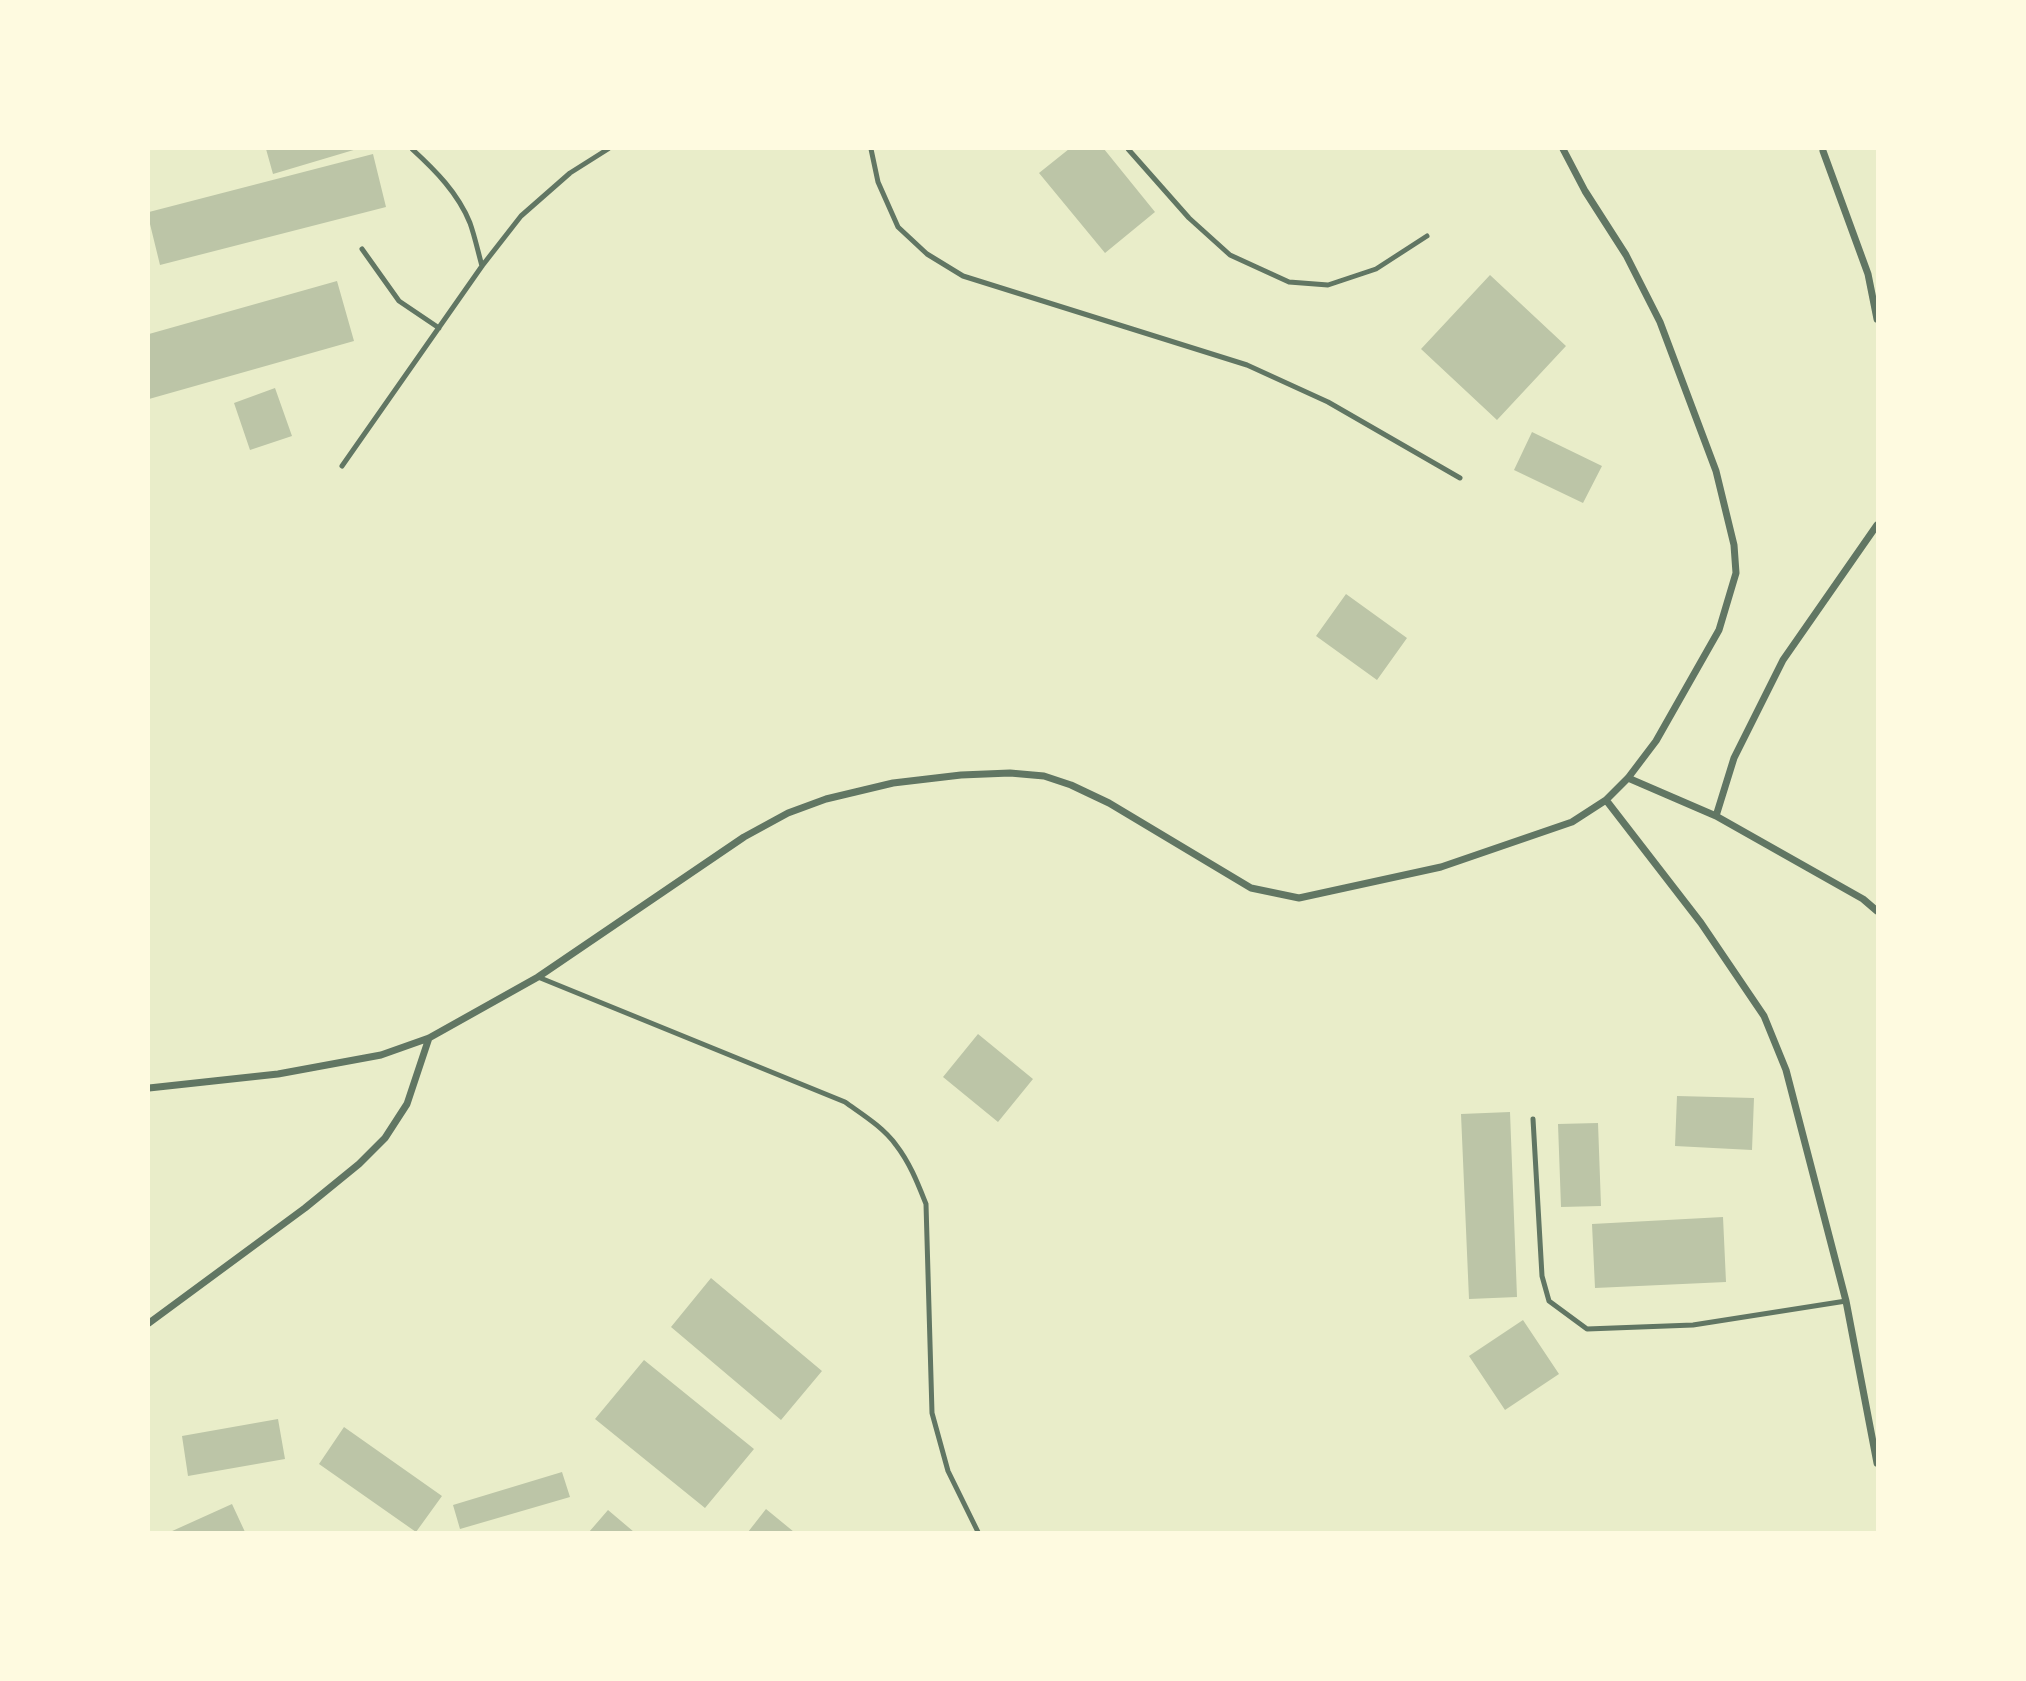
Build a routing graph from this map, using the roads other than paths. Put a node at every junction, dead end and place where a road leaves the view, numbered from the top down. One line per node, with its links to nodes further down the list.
1 (412, 149): 9 (lane)
2 (608, 149): 9 (lane)
3 (870, 149): 13 (lane)
4 (1128, 149): 7 (lane)
5 (1563, 149): 15 (street)
6 (1824, 151): 10 (street)
7 (1427, 236)
8 (362, 249): 11 (lane)
9 (482, 266): 11 (lane)
10 (1877, 319)
11 (439, 328): 12 (lane)
12 (342, 466)
13 (1460, 478)
14 (1877, 525): 17 (street)
15 (1629, 778): 16 (street); 17 (street)
16 (1606, 800): 19 (street); 23 (street)
17 (1716, 816): 18 (street)
18 (1877, 911)
19 (538, 977): 20 (street); 26 (lane)
20 (429, 1038): 21 (street); 24 (street)
21 (149, 1088)
22 (1533, 1119): 23 (lane)
23 (1846, 1301): 25 (street)
24 (149, 1323)
25 (1877, 1462)
26 (978, 1532)

